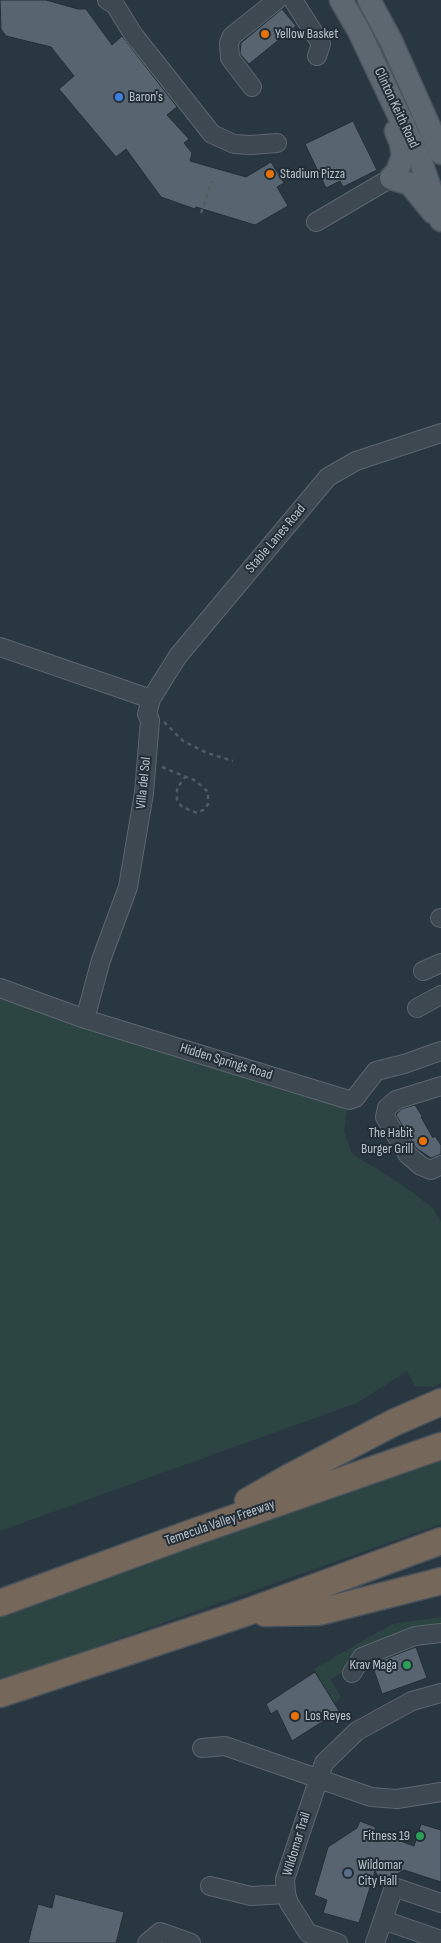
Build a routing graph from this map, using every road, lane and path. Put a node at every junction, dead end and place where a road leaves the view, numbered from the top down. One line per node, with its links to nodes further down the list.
1 (277, 0): 8 (street)
2 (294, 0): 6 (street)
3 (341, 0): 7 (main road, Clinton Keith Road)
4 (369, 0): 10 (main road, Clinton Keith Road)
5 (114, 2): 9 (street)
6 (317, 56)
7 (378, 70): 11 (main road); 15 (main road, Clinton Keith Road)
8 (252, 87)
9 (277, 143)
10 (441, 153)
11 (391, 178): 14 (street); 15 (main road)
12 (212, 181): 13 (path)
13 (201, 213)
14 (316, 222)
15 (441, 222)
16 (441, 433): 18 (street, Stable Lanes Road)
17 (0, 648): 18 (street)
18 (149, 706): 19 (street, Villa del Sol); 20 (path)
19 (146, 761): 21 (path); 27 (street, Villa del Sol)
20 (233, 761)
21 (185, 777): 21 (path)
22 (441, 963): 23 (street)
23 (423, 971)
24 (0, 988): 27 (street, Hidden Springs Road)
25 (441, 995): 26 (street)
26 (417, 1008)
27 (86, 1019): 28 (street, Hidden Springs Road)
28 (441, 1051)
29 (441, 1086): 30 (street)
30 (441, 1165)
31 (441, 1402): 33 (highway)
32 (441, 1446): 33 (highway, Temecula Valley Freeway)
33 (194, 1532): 36 (highway, Temecula Valley Freeway)
34 (441, 1541): 37 (highway)
35 (441, 1581): 37 (highway)
36 (0, 1603)
37 (242, 1614): 41 (highway)
38 (441, 1633): 39 (street)
39 (352, 1673)
40 (441, 1693): 43 (street, Wildomar Trail)
41 (0, 1694)
42 (202, 1748): 43 (street)
43 (318, 1780): 44 (street); 46 (street, Wildomar Trail)
44 (441, 1792)
45 (210, 1886): 46 (street)
46 (286, 1894): 52 (street, Wildomar Trail)
47 (441, 1903): 48 (street)
48 (383, 1920): 49 (street); 53 (street)
49 (441, 1940)
50 (147, 1943): 51 (street)
51 (191, 1943)
52 (338, 1943)
53 (375, 1943)

